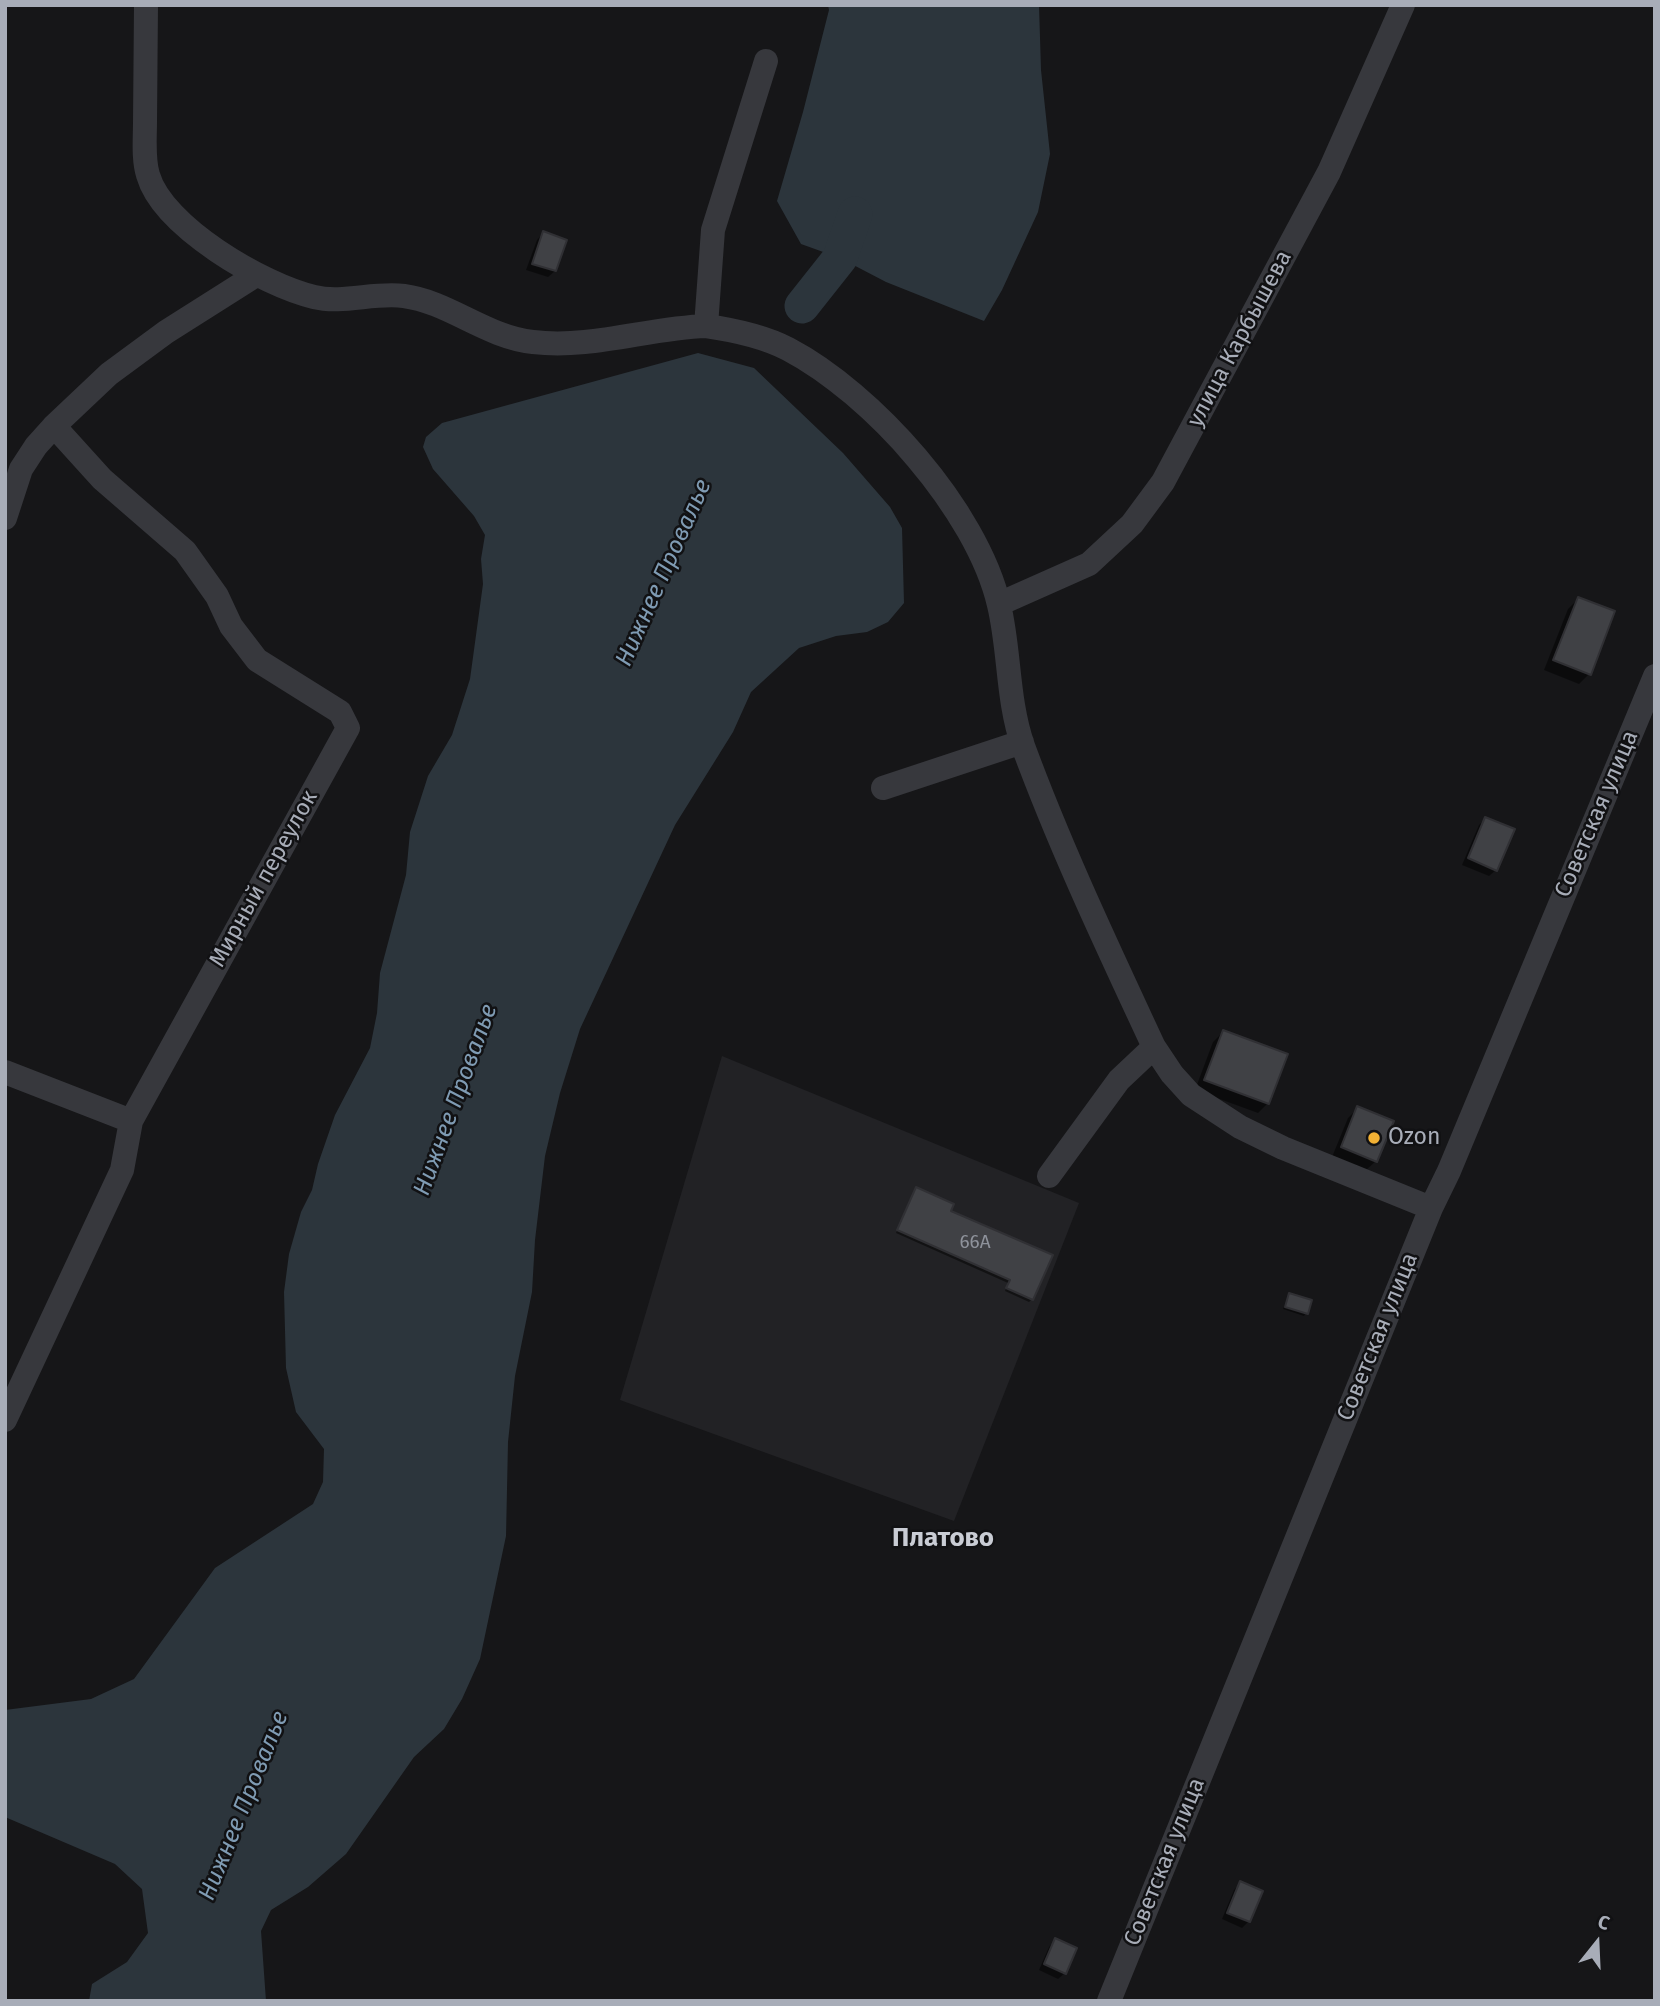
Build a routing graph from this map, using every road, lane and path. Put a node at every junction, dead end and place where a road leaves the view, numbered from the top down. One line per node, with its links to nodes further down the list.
1 (146, 5): 4 (street)
2 (1403, 5): 8 (street, улица Карбышева)
3 (766, 61): 5 (street)
4 (256, 275): 5 (street); 6 (street)
5 (706, 326): 8 (street)
6 (54, 426): 7 (street); 14 (street, Мирный переулок)
7 (5, 518)
8 (999, 604): 10 (street)
9 (1654, 682): 16 (street, Советская улица)
10 (1022, 742): 11 (street); 12 (street)
11 (883, 789)
12 (1154, 1047): 15 (street); 16 (street)
13 (5, 1072): 14 (street)
14 (131, 1121): 17 (street, Мирный переулок)
15 (1049, 1176)
16 (1431, 1208): 18 (street, Советская улица)
17 (5, 1420)
18 (1109, 2001)

